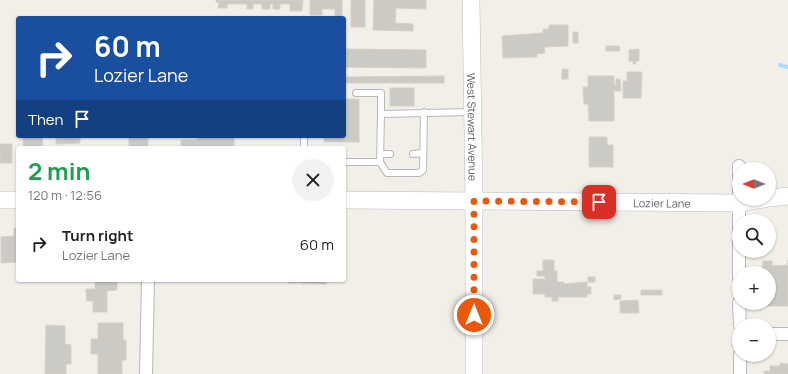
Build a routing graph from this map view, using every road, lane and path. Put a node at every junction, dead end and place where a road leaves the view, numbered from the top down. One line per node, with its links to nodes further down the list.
1 (471, 0): 4 (main road, West Stewart Avenue)
2 (356, 93): 5 (lane)
3 (424, 112): 4 (lane); 5 (lane); 6 (lane)
4 (472, 112): 17 (main road, West Stewart Avenue)
5 (381, 116): 7 (lane)
6 (423, 153): 9 (lane); 11 (lane)
7 (380, 154): 8 (lane); 11 (lane)
8 (390, 154)
9 (413, 154)
10 (346, 162): 11 (lane)
11 (380, 162)
12 (788, 196): 13 (main road)
13 (776, 197)
14 (0, 200): 15 (main road)
15 (16, 200)
16 (346, 200): 17 (main road, Lozier Lane)
17 (474, 201): 18 (main road, Lozier Lane); 26 (main road, West Stewart Avenue)
18 (732, 203)
19 (738, 206): 20 (street)
20 (739, 266)
21 (148, 282): 25 (street)
22 (776, 334): 23 (street)
23 (788, 334)
24 (740, 362): 27 (street)
25 (146, 374)
26 (474, 374)
27 (740, 374)

